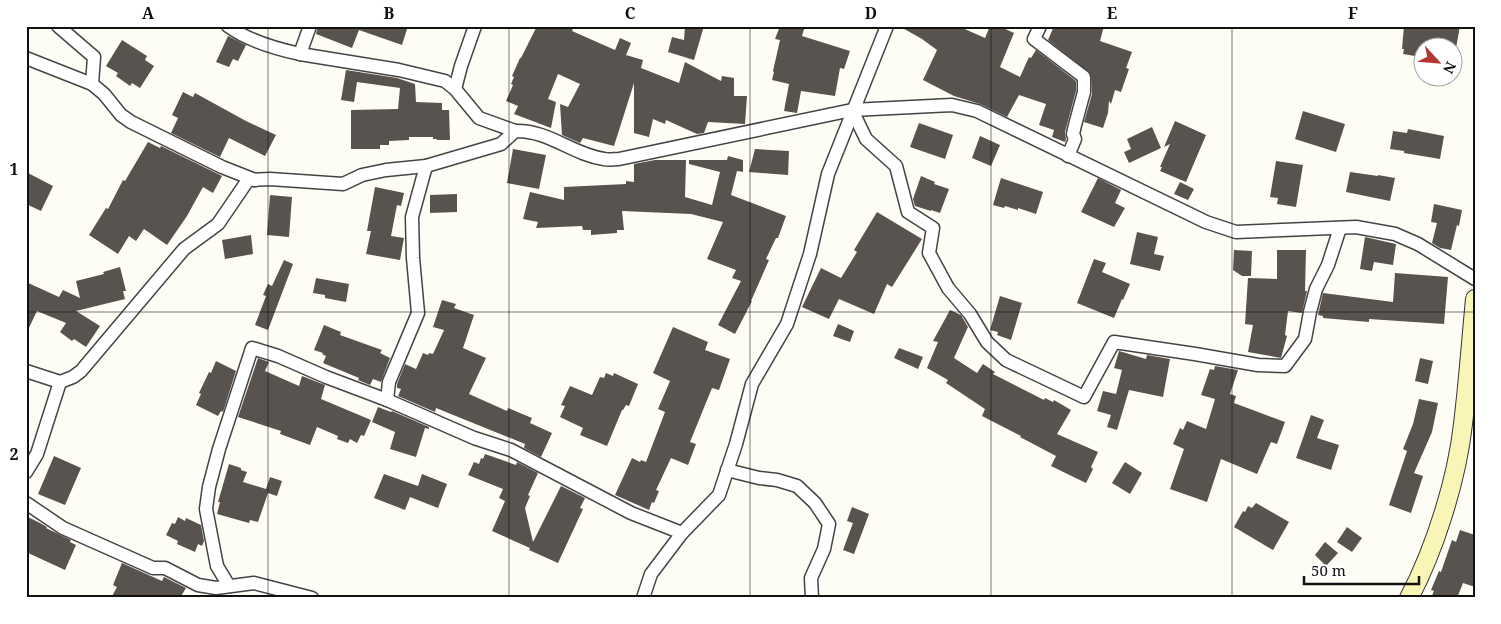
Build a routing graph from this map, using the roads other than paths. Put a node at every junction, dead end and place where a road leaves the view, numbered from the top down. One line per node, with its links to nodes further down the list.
1 (58, 26): 9 (street)
2 (228, 26): 7 (street)
3 (310, 26): 7 (street)
4 (475, 26): 10 (street)
5 (887, 26): 11 (street)
6 (1040, 26): 13 (street)
7 (300, 54): 10 (street)
8 (26, 58): 9 (street)
9 (92, 84): 15 (street)
10 (455, 89): 12 (street)
11 (852, 110): 12 (street); 13 (street); 16 (street); 22 (street)
12 (515, 131): 14 (street)
13 (1068, 156): 16 (street)
14 (426, 166): 15 (street); 21 (street)
15 (255, 180): 20 (street)
16 (1340, 228): 17 (street)
17 (1475, 279)
18 (1475, 300): 30 (main road)
19 (26, 371): 20 (street)
20 (60, 382): 23 (street)
21 (387, 400): 25 (street); 26 (street)
22 (727, 470): 25 (street); 29 (street)
23 (26, 472)
24 (26, 503): 26 (street)
25 (682, 533): 28 (street)
26 (229, 586): 27 (street)
27 (312, 598)
28 (643, 598)
29 (812, 598)
30 (1409, 598)

